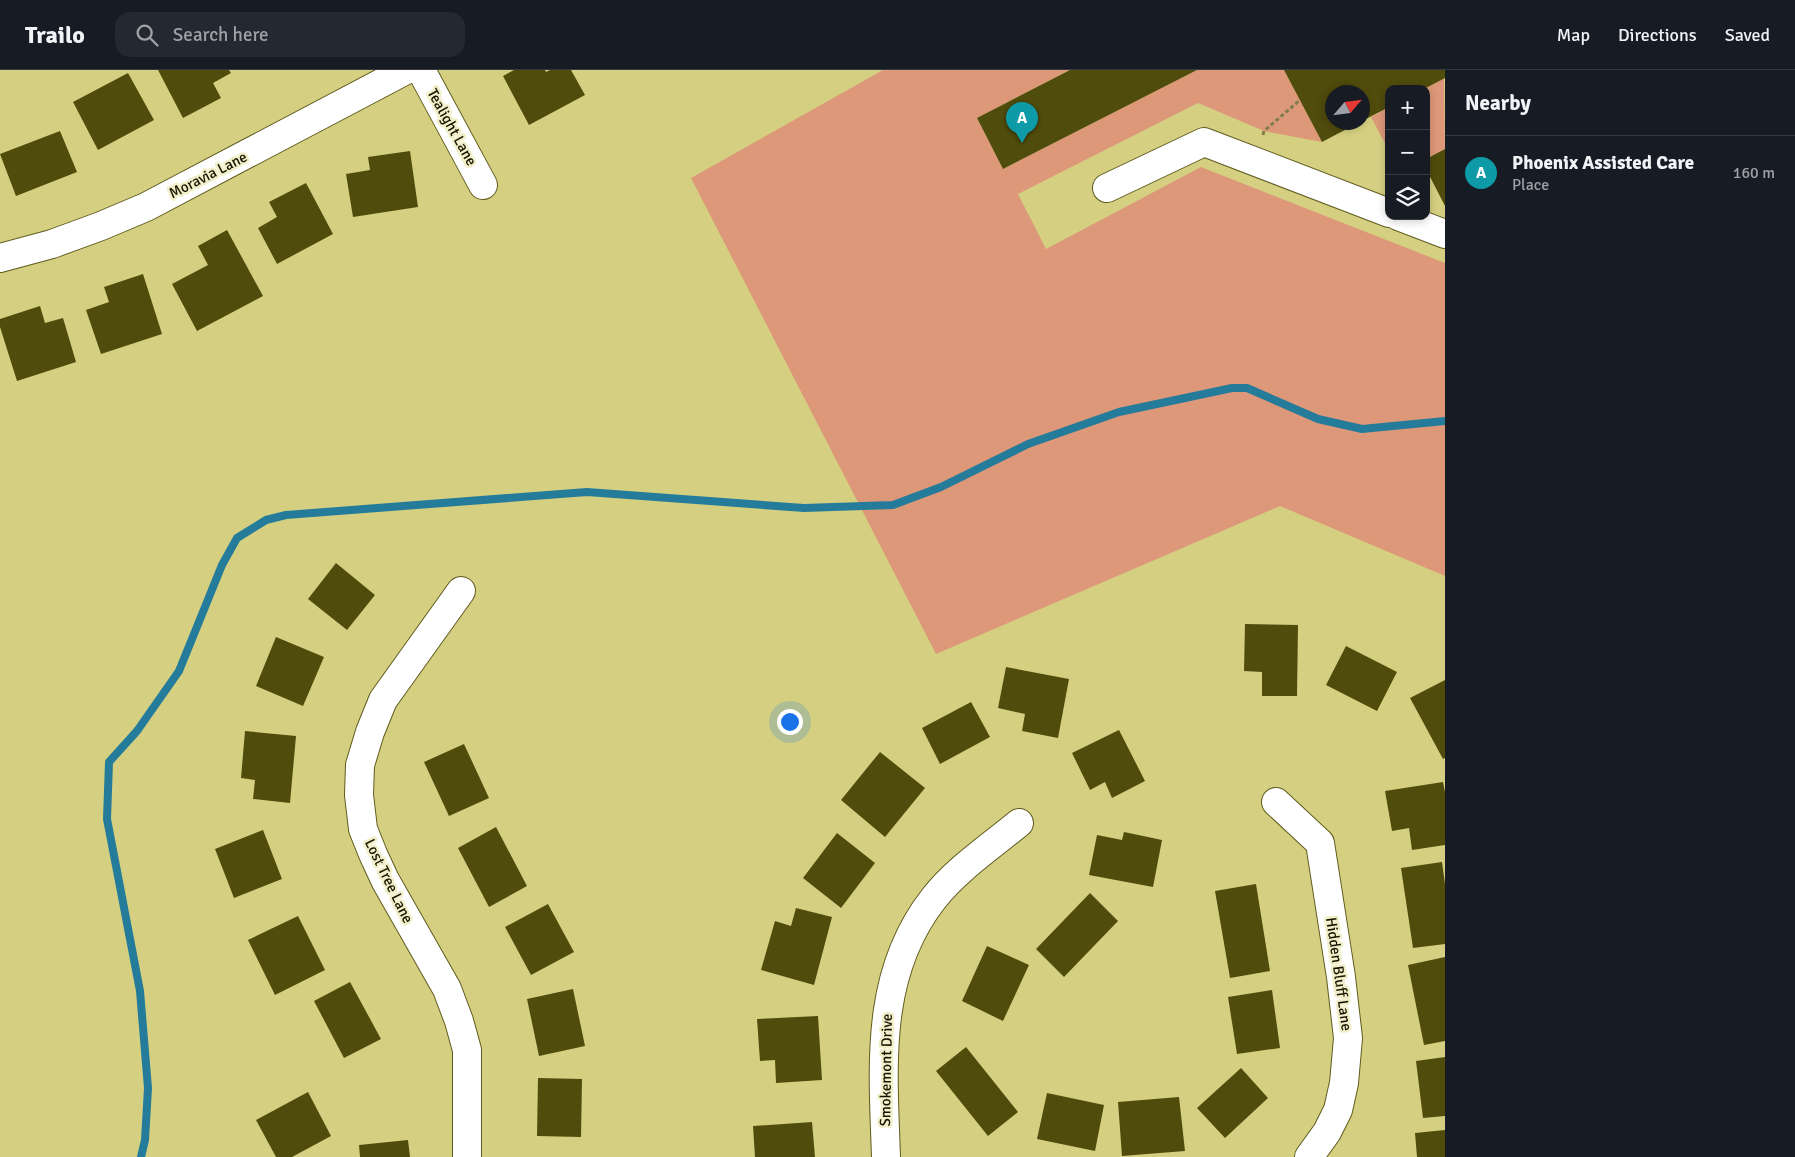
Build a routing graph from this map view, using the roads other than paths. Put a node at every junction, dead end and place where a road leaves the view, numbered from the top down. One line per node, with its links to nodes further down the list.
1 (406, 70): 8 (street, Moravia Lane)
2 (421, 70): 3 (street, Tealight Lane)
3 (483, 185)
4 (1107, 188): 5 (street)
5 (1385, 211)
6 (1408, 220): 7 (street)
7 (1445, 234)
8 (0, 258)
9 (461, 592): 12 (street, Lost Tree Lane)
10 (1276, 802): 14 (street, Hidden Bluff Lane)
11 (1019, 823): 13 (street, Smokemont Drive)
12 (467, 1157)
13 (886, 1157)
14 (1309, 1157)

